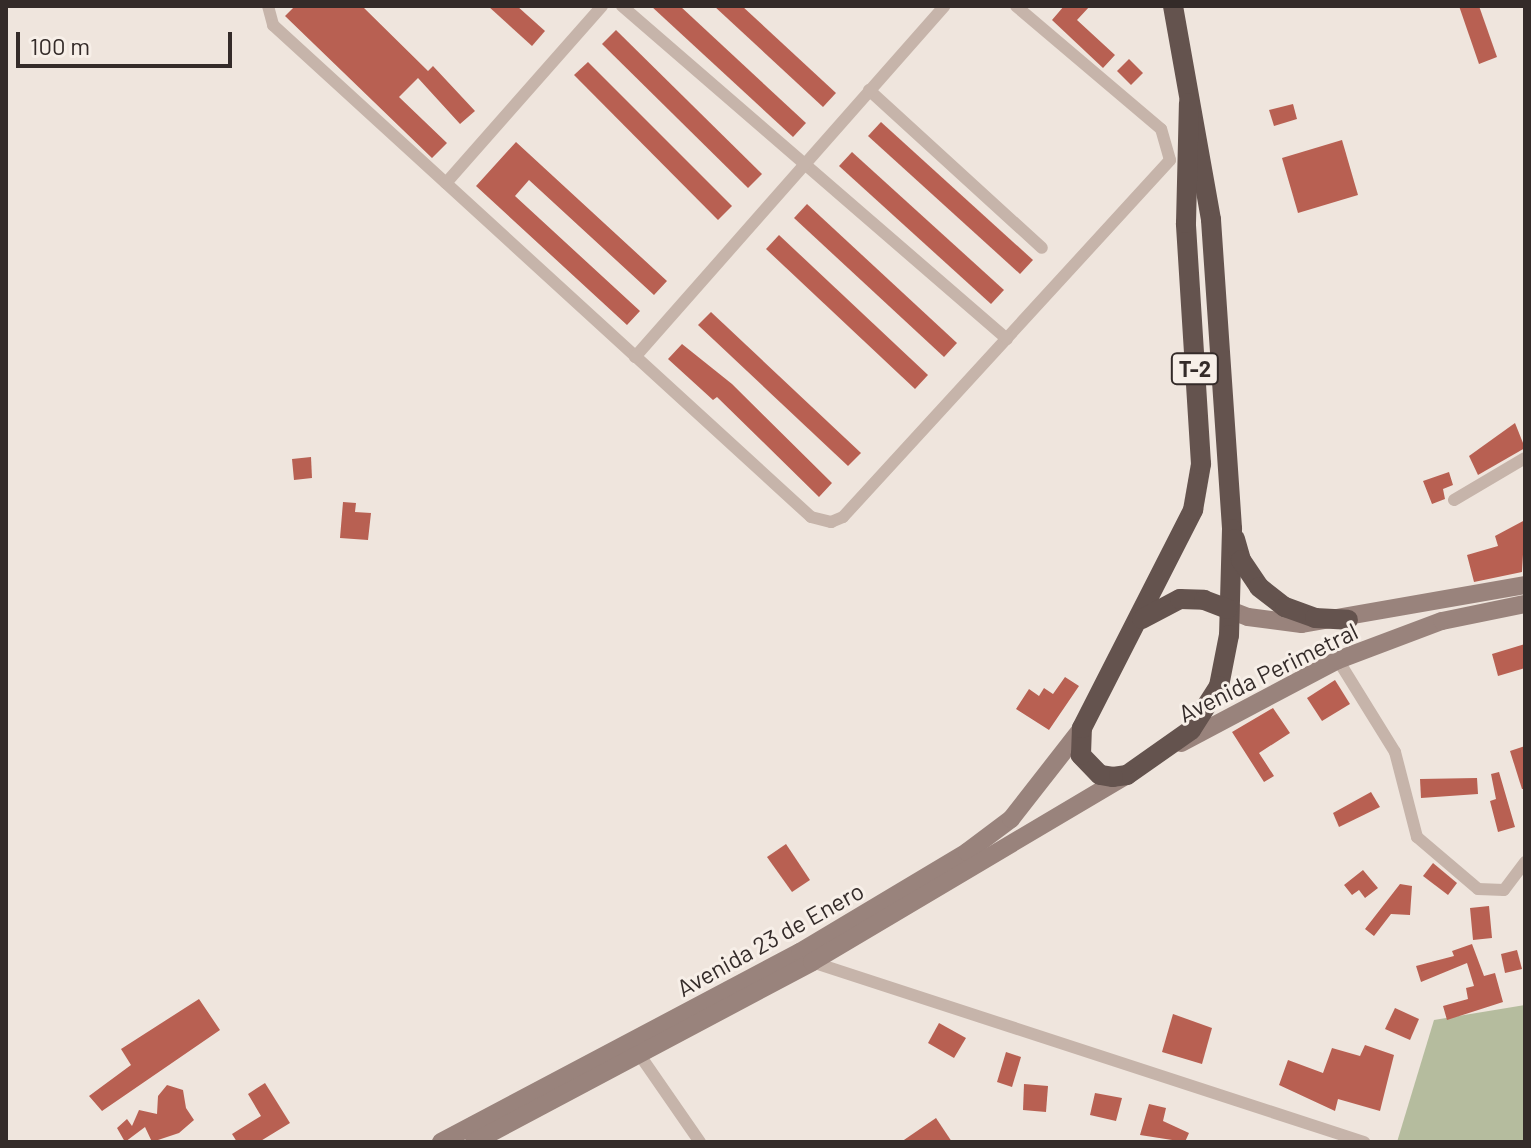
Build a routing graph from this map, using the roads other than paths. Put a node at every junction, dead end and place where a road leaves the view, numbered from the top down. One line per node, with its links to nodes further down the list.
1 (268, 6): 10 (street)
2 (602, 6): 10 (street)
3 (622, 6): 9 (street)
4 (944, 6): 7 (street)
5 (1016, 6): 12 (street)
6 (1173, 6): 8 (highway, T-2)
7 (869, 90): 9 (street); 11 (street)
8 (1189, 103): 16 (highway, T-2); 21 (highway, T-2)
9 (804, 164): 12 (street); 13 (street)
10 (446, 183): 13 (street)
11 (1042, 248)
12 (1007, 339): 13 (street)
13 (635, 357)
14 (1525, 458): 15 (street)
15 (1454, 500)
16 (1232, 529): 19 (highway, T-2); 20 (highway, T-2)
17 (1525, 585): 20 (main road, Avenida Perimetral)
18 (1525, 604): 22 (main road, Avenida Perimetral)
19 (1227, 609): 20 (main road, Avenida Perimetral); 21 (highway); 24 (highway, T-2)
20 (1348, 620)
21 (1138, 622): 23 (highway, T-2)
22 (1338, 660): 24 (main road, Avenida Perimetral); 26 (street)
23 (1082, 728): 25 (highway); 29 (main road, Avenida 23 de Enero / T-2)
24 (1171, 748): 25 (highway, T-2)
25 (1127, 775): 27 (main road, Avenida 23 de Enero / T-2)
26 (1525, 862)
27 (812, 962): 28 (main road, Avenida 23 de Enero / T-2); 32 (street)
28 (639, 1054): 30 (main road, Avenida 23 de Enero / T-2); 31 (street)
29 (441, 1142)
30 (474, 1142)
31 (700, 1142)
32 (1364, 1142)

